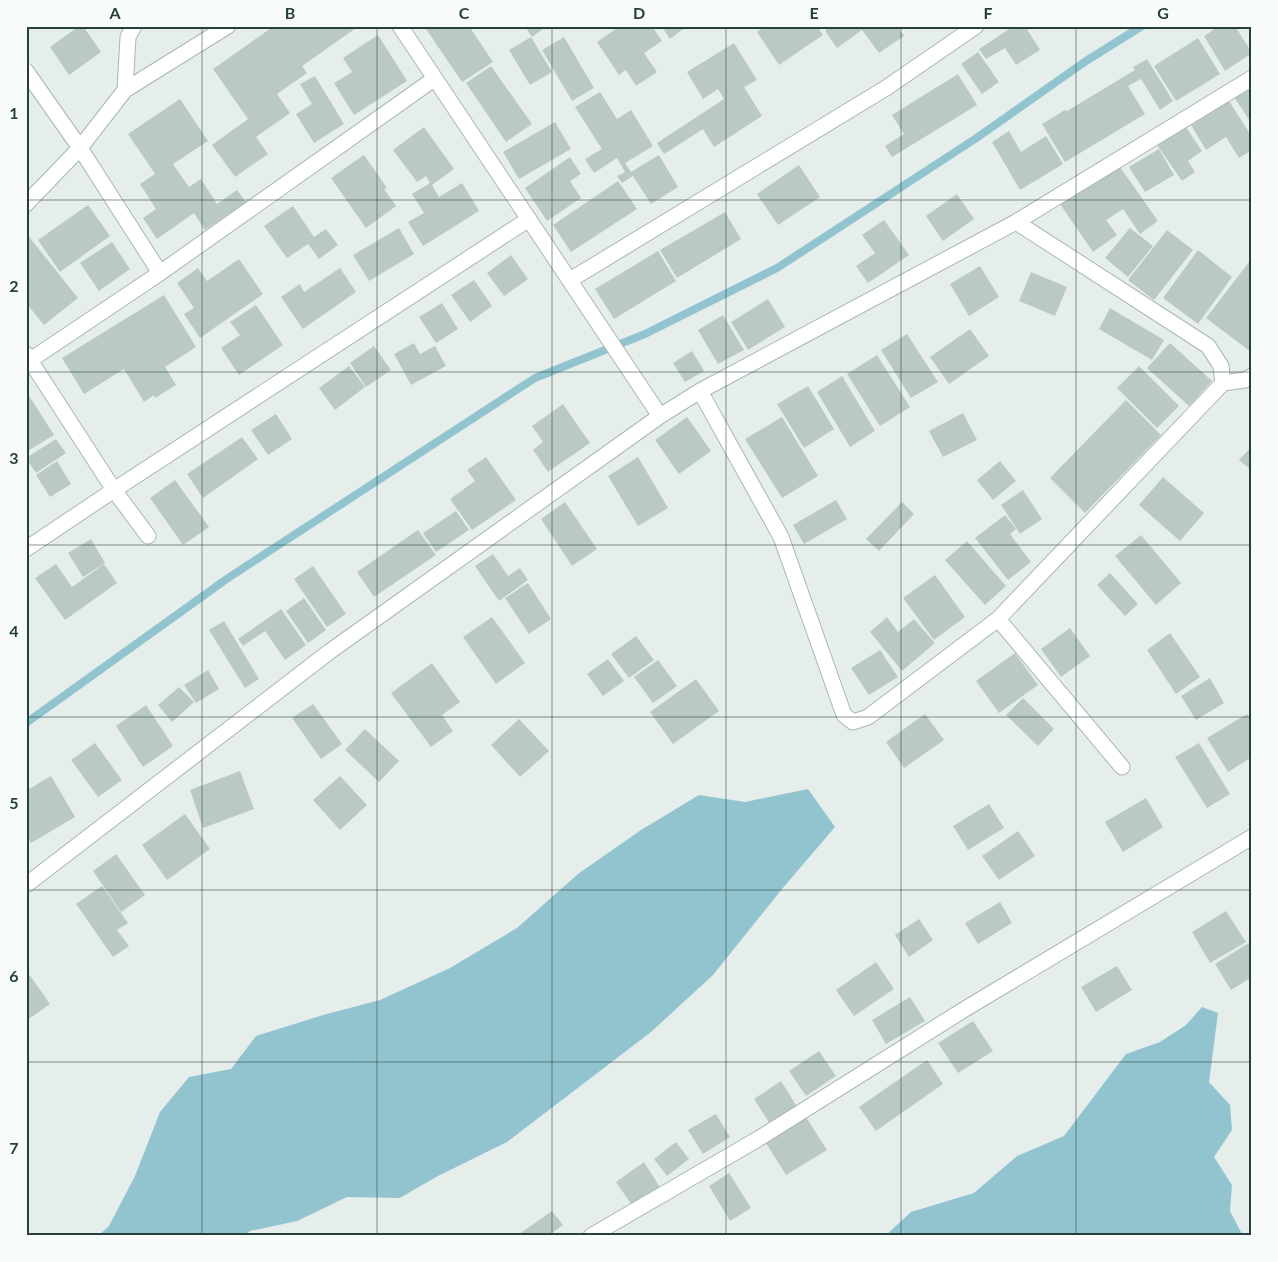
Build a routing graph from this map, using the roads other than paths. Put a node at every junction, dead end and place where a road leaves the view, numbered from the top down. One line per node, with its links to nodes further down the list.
1 (134, 26): 8 (street)
2 (228, 26): 8 (street)
3 (400, 26): 7 (street)
4 (976, 26): 14 (street)
5 (26, 71): 9 (street)
6 (1252, 78): 12 (street)
7 (434, 79): 11 (street); 13 (street)
8 (125, 90): 9 (street)
9 (80, 148): 10 (street); 13 (street)
10 (26, 204)
11 (530, 219): 14 (street); 20 (street)
12 (1016, 222): 17 (street); 18 (street)
13 (160, 273): 15 (street)
14 (570, 280): 19 (street)
15 (28, 359): 20 (street)
16 (1252, 376): 17 (street)
17 (1223, 383): 23 (street)
18 (700, 391): 19 (street); 23 (street)
19 (660, 416): 26 (street)
20 (114, 490): 21 (street); 22 (street)
21 (148, 536)
22 (26, 550)
23 (998, 618): 24 (street)
24 (1122, 767)
25 (1252, 837): 27 (street)
26 (26, 885)
27 (591, 1236)

